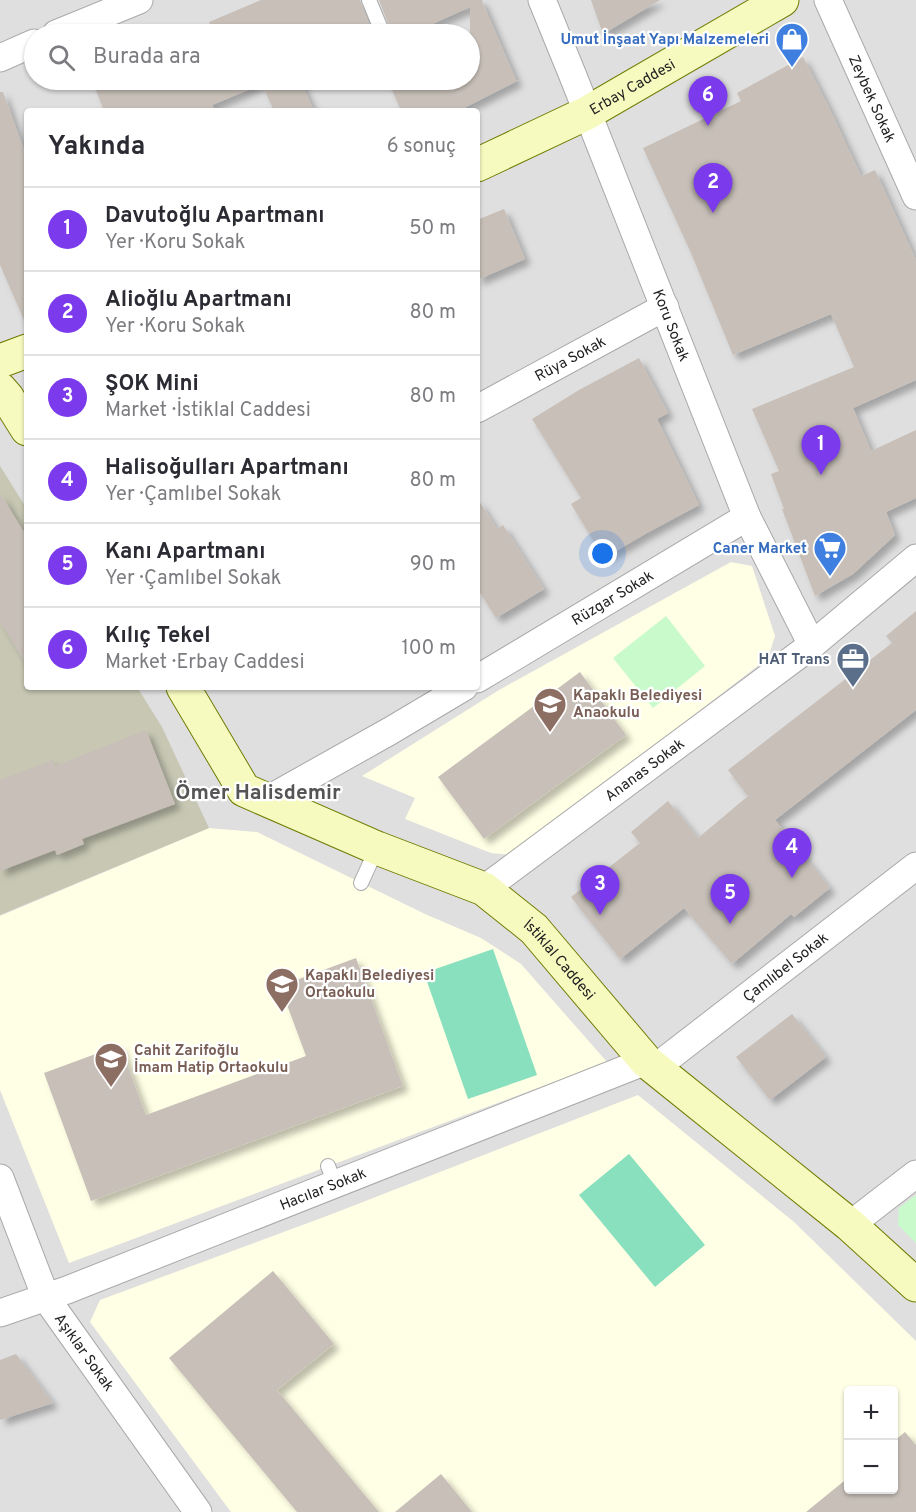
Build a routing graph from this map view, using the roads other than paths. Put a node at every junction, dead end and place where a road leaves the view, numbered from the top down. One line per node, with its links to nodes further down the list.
1 (139, 0): 6 (street)
2 (369, 0): 7 (lane)
3 (542, 0): 10 (street, Koru Sokak)
4 (782, 0): 10 (street, Erbay Caddesi)
5 (828, 0): 12 (street, Zeybek Sokak)
6 (80, 24)
7 (379, 24)
8 (24, 48): 9 (street)
9 (0, 58)
10 (587, 113): 11 (street, Erbay Caddesi); 13 (street, Koru Sokak)
11 (480, 164)
12 (916, 196)
13 (665, 307): 17 (street, Rüya Sokak); 19 (street, Koru Sokak)
14 (24, 352): 15 (street)
15 (0, 362)
16 (0, 389): 18 (street)
17 (480, 407)
18 (24, 424)
19 (747, 517): 21 (street, Koru Sokak); 22 (street, Rüzgar Sokak)
20 (916, 558): 21 (street, Ananas Sokak)
21 (813, 645): 29 (street, Ananas Sokak)
22 (480, 677)
23 (185, 690): 25 (street, İstiklal Caddesi)
24 (459, 690): 25 (street)
25 (267, 800): 26 (street, İstiklal Caddesi)
26 (377, 848): 28 (lane); 29 (street, İstiklal Caddesi)
27 (916, 866): 30 (street, Çamlıbel Sokak)
28 (361, 883)
29 (484, 889): 30 (street, İstiklal Caddesi)
30 (651, 1065): 33 (street, İstiklal Caddesi); 35 (street, Hacılar Sokak)
31 (916, 1174): 33 (street)
32 (0, 1178): 35 (street, Aşıklar Sokak)
33 (850, 1225): 34 (street, İstiklal Caddesi)
34 (916, 1285)
35 (46, 1298): 36 (street, Hacılar Sokak); 37 (street, Aşıklar Sokak)
36 (0, 1313)
37 (198, 1512)

